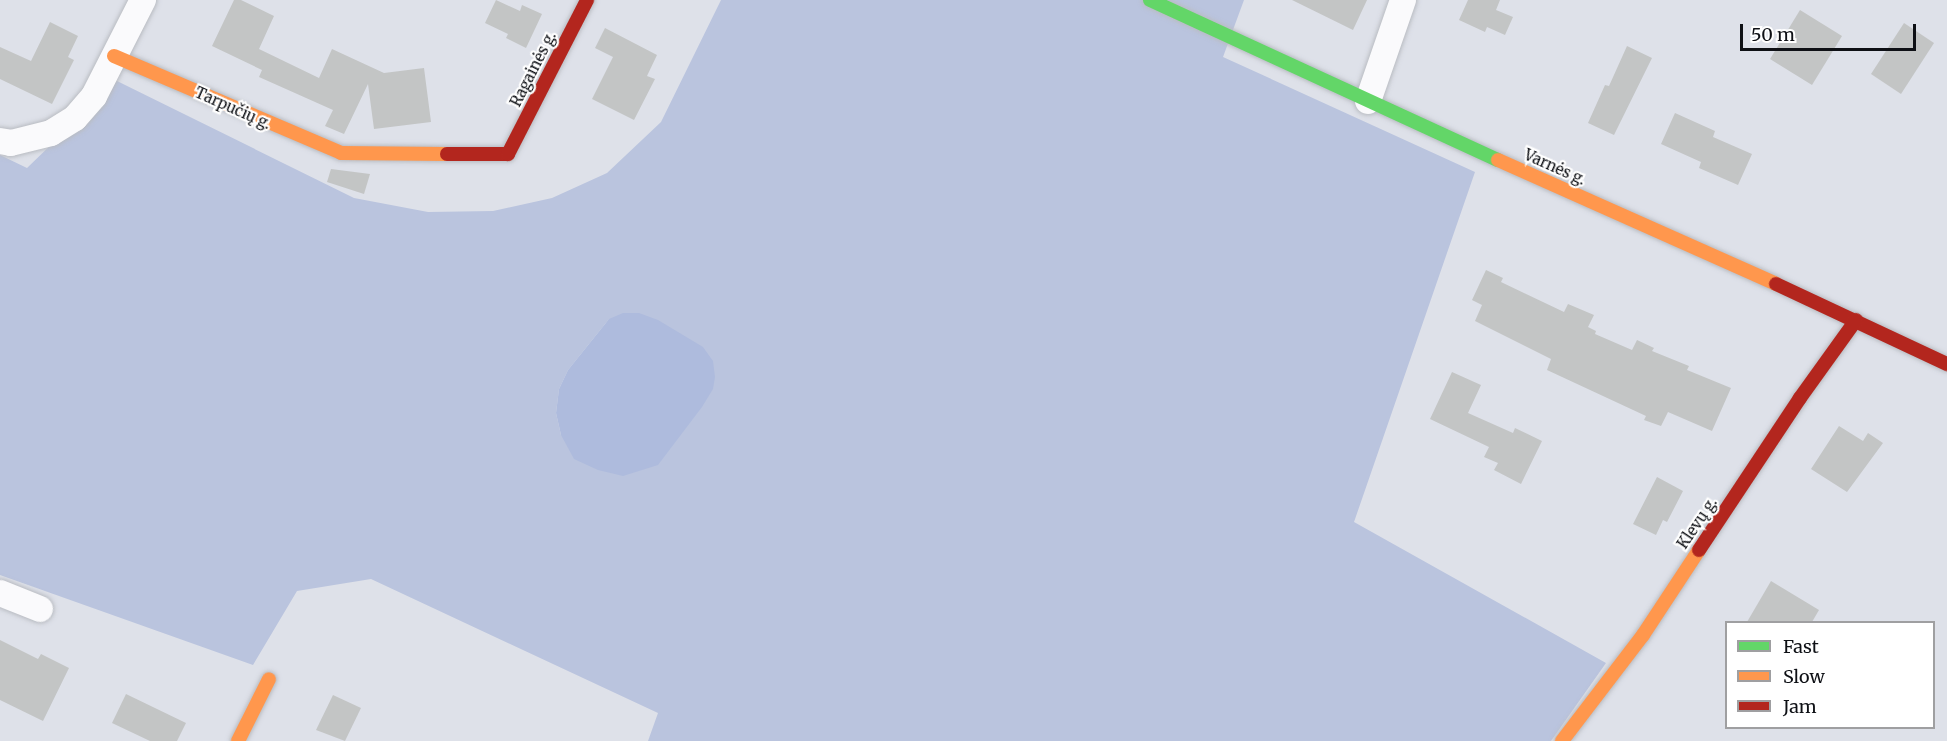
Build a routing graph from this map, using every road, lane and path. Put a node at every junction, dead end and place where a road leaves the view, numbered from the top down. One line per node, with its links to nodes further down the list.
1 (143, 0): 5 (street)
2 (587, 0): 8 (street, Ragainės g.)
3 (1150, 0): 6 (street, Varnės g.)
4 (1404, 0): 6 (street)
5 (114, 56): 7 (street); 8 (street, Tarpučių g.)
6 (1368, 101): 9 (street, Varnės g.)
7 (0, 141)
8 (508, 154)
9 (1856, 320): 10 (street, Varnės g.); 15 (street, Klevų g.)
10 (1947, 364)
11 (0, 593): 12 (street)
12 (40, 609)
13 (269, 679): 14 (street)
14 (238, 741)
15 (1563, 741)

